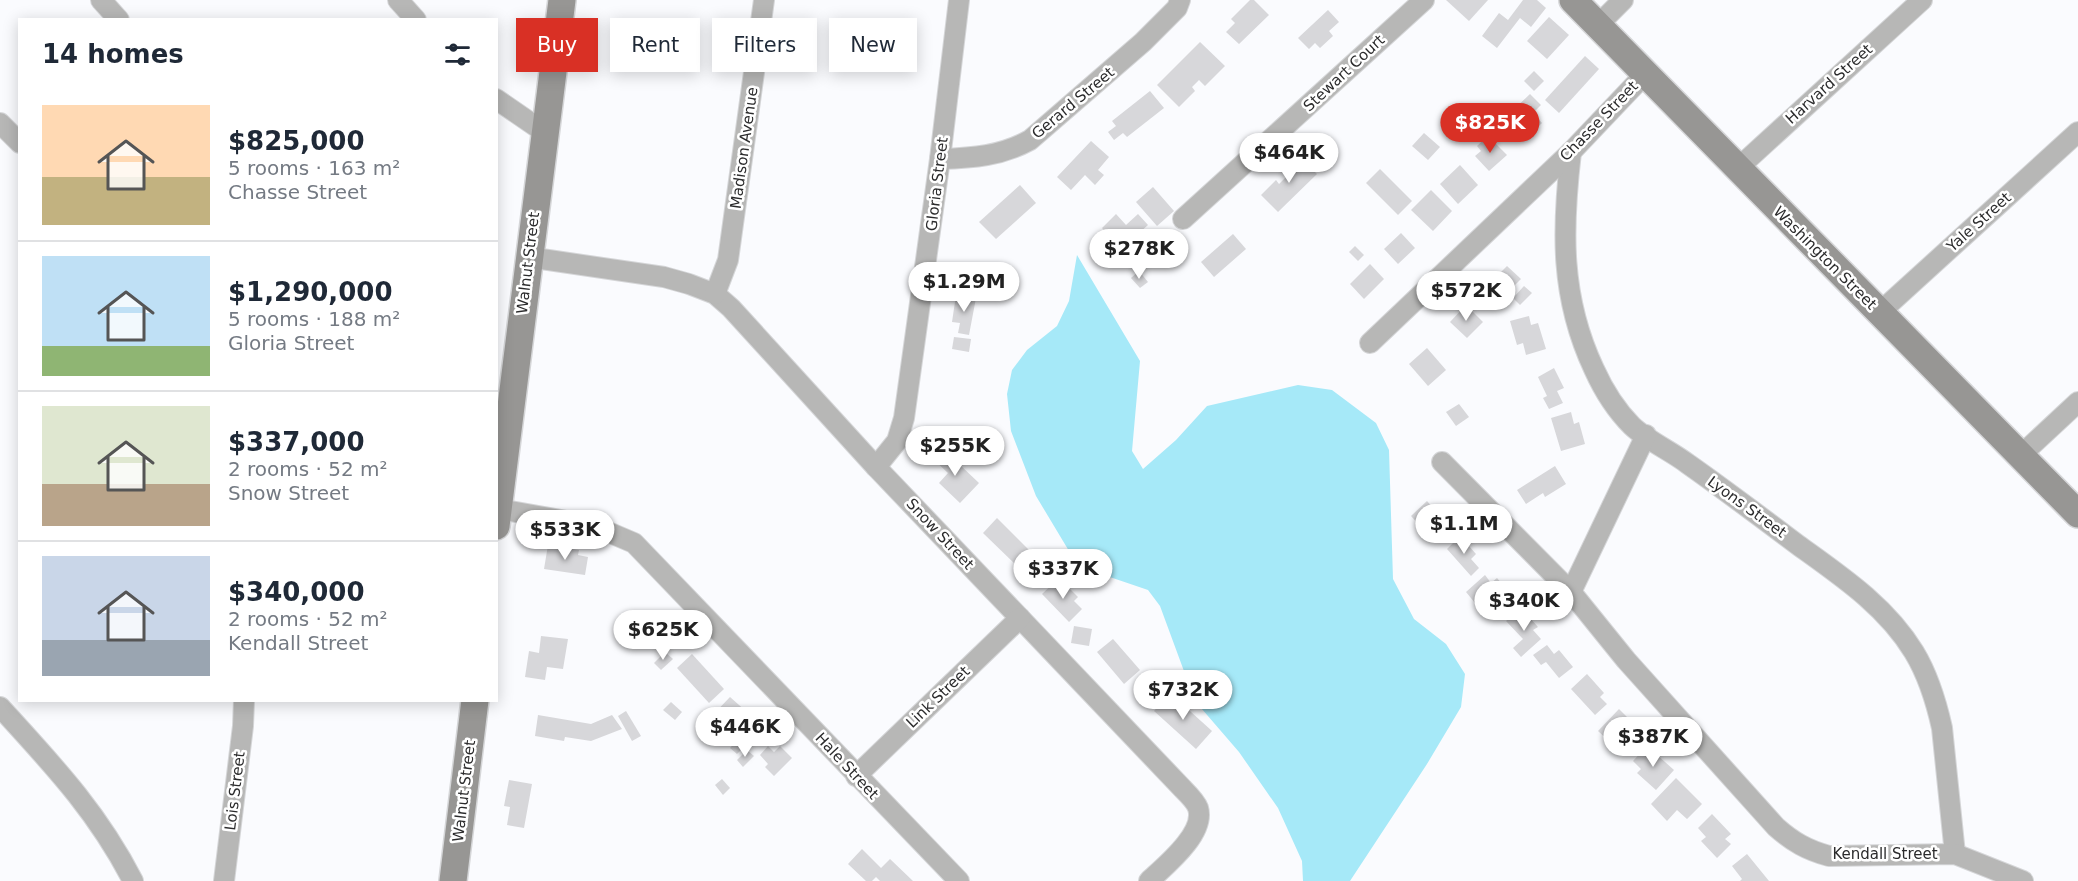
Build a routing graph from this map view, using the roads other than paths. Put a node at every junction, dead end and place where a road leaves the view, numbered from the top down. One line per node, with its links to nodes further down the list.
1 (101, 0): 11 (street)
2 (398, 0): 12 (street)
3 (562, 0): 17 (main road, Walnut Street)
4 (764, 0): 25 (street, Madison Avenue)
5 (959, 0): 21 (street, Gloria Street)
6 (1180, 0): 21 (street, Gerard Street)
7 (1424, 0): 23 (street, Stewart Court)
8 (1573, 0): 13 (main road, Washington Street)
9 (1623, 0): 13 (street)
10 (1922, 0): 22 (street, Harvard Street)
11 (117, 18)
12 (414, 18)
13 (1598, 25): 14 (main road, Washington Street)
14 (1646, 73): 20 (street, Chasse Street); 22 (main road, Washington Street)
15 (498, 100): 17 (street)
16 (0, 123): 19 (street)
17 (544, 132): 24 (main road, Walnut Street)
18 (2078, 132): 26 (street, Yale Street)
19 (18, 141)
20 (1571, 152): 27 (street, Chasse Street); 30 (street, Lyons Street)
21 (940, 159): 33 (street, Gloria Street)
22 (1737, 169): 26 (main road, Washington Street)
23 (1183, 219)
24 (528, 257): 25 (street, Snow Street); 29 (main road, Walnut Street)
25 (715, 294): 33 (street, Snow Street)
26 (1879, 312): 31 (main road, Washington Street)
27 (1370, 343)
28 (2078, 402): 31 (street)
29 (503, 413): 35 (main road, Walnut Street)
30 (1646, 435): 36 (street); 42 (street, Lyons Street)
31 (2020, 456): 34 (main road, Washington Street)
32 (1442, 462): 36 (street, Kendall Street)
33 (876, 467): 37 (street, Snow Street)
34 (2078, 514)
35 (498, 517): 41 (street, Hale Street)
36 (1571, 592): 42 (street, Kendall Street)
37 (1020, 618): 41 (street, Link Street); 47 (street, Snow Street)
38 (244, 702): 44 (street, Lois Street)
39 (475, 702): 45 (main road, Walnut Street)
40 (0, 707): 43 (street)
41 (856, 776): 46 (street, Hale Street)
42 (1955, 854): 48 (street)
43 (133, 881)
44 (224, 881)
45 (453, 881)
46 (959, 881)
47 (1149, 881)
48 (2023, 881)

